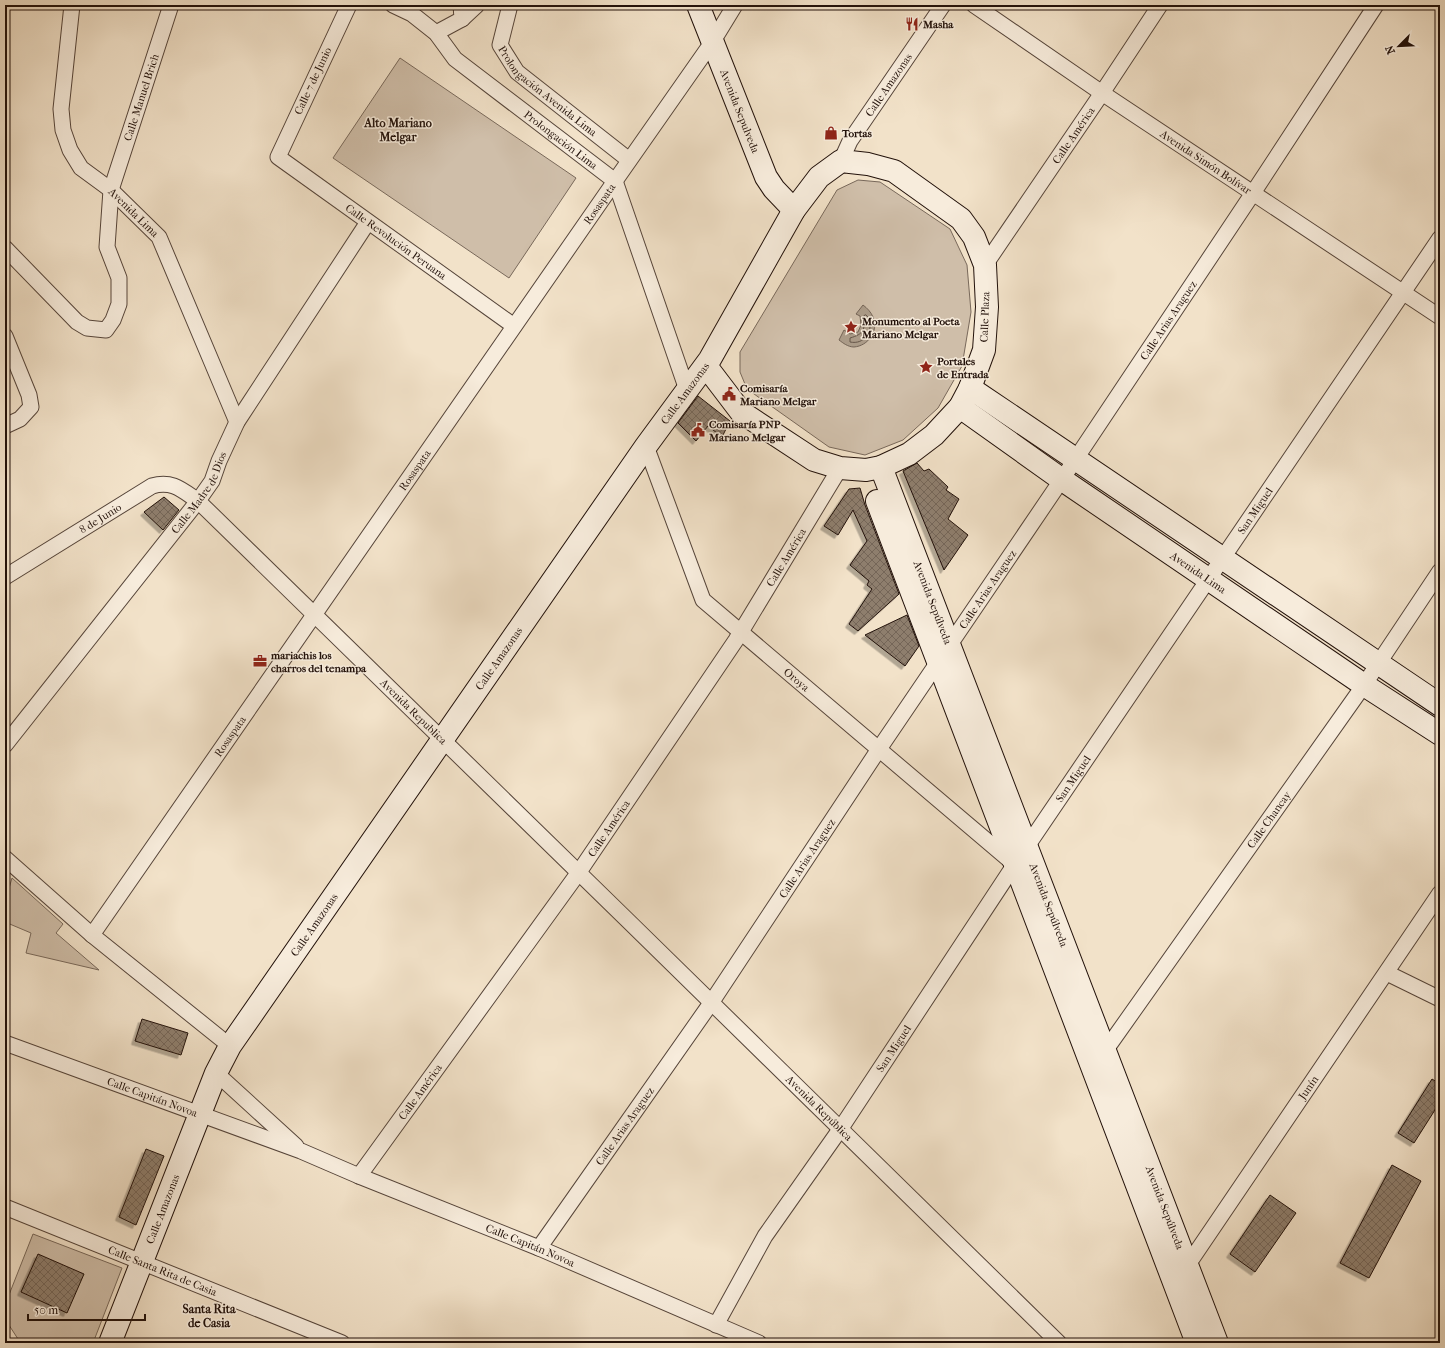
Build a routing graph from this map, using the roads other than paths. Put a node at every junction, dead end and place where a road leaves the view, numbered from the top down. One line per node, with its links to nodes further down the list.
1 (72, 5): 21 (street, Avenida Lima)
2 (171, 5): 21 (street, Calle Manuel Brich)
3 (348, 5): 17 (street, Calle 7 de Junio)
4 (393, 5): 14 (street, Prolongación Lima)
5 (478, 5): 13 (street)
6 (510, 5): 18 (street, Prolongación Avenida Lima)
7 (698, 5): 15 (street, Avenida Sepulveda)
8 (735, 5): 15 (street, Rosaspata)
9 (943, 5): 19 (street, Calle Amazonas)
10 (974, 5): 16 (street, Avenida Simón Bolívar)
11 (1160, 5): 16 (street, Calle América)
12 (1376, 5): 22 (street, Calle Arias Araguez)
13 (461, 12): 14 (street)
14 (436, 33): 20 (street, Prolongación Lima)
15 (713, 41): 18 (street, Rosaspata); 23 (street, Avenida Sepulveda)
16 (1102, 93): 22 (street, Avenida Simón Bolívar); 27 (street, Calle América)
17 (278, 157): 24 (street, Calle Revolución Peruana)
18 (629, 160): 20 (street, Rosaspata)
19 (841, 161): 23 (street, Calle Amazonas); 27 (street, Calle Plaza)
20 (614, 180): 30 (street, Rosaspata); 34 (street)
21 (111, 190): 26 (street); 36 (street, Avenida Lima)
22 (1253, 193): 28 (street, Avenida Simón Bolívar); 39 (street, Calle Arias Araguez)
23 (794, 210): 32 (street, Calle Amazonas)
24 (368, 222): 30 (street, Calle Revolución Peruana); 36 (street, Calle Madre de Dios)
25 (1440, 238): 28 (street, San Miguel)
26 (5, 248)
27 (985, 265): 33 (street, Calle Plaza)
28 (1404, 292): 29 (street, Avenida Simón Bolívar); 44 (street, San Miguel)
29 (1440, 317)
30 (514, 326): 48 (street, Rosaspata)
31 (5, 336): 37 (street)
32 (706, 366): 34 (street, Calle Amazonas); 40 (street, Calle Plaza)
33 (970, 388): 35 (street, Calle Plaza); 39 (street)
34 (687, 390): 38 (street, Calle Amazonas)
35 (960, 407): 41 (street, Calle Plaza); 42 (street, Avenida Lima)
36 (238, 422): 43 (street, Calle Madre de Dios)
37 (5, 426)
38 (646, 446): 49 (street, Oroya); 55 (street, Calle Amazonas)
39 (1075, 460): 42 (street, Calle Arias Araguez); 44 (street)
40 (840, 468): 41 (street, Calle Plaza); 49 (street, Calle América)
41 (873, 468): 50 (street, Avenida Sepúlveda)
42 (1061, 479): 47 (street, Avenida Lima); 50 (street, Calle Arias Araguez)
43 (198, 501): 46 (street, 8 de Junio); 48 (street, Avenida Republica); 56 (street, Calle Madre de Dios)
44 (1222, 558): 47 (street, San Miguel); 51 (street)
45 (1440, 571): 51 (street, Calle Chancay)
46 (5, 577)
47 (1208, 578): 52 (street, Avenida Lima); 58 (street, San Miguel)
48 (315, 615): 55 (street, Avenida Republica); 62 (street, Rosaspata)
49 (741, 632): 57 (street, Oroya); 60 (street, Calle América)
50 (944, 653): 57 (street, Calle Arias Araguez); 58 (street, Avenida Sepúlveda)
51 (1378, 664): 52 (street, Calle Chancay); 53 (street)
52 (1364, 685): 54 (street, Avenida Lima); 68 (street, Calle Chancay)
53 (1440, 706)
54 (1440, 734)
55 (442, 740): 60 (street, Avenida Republica); 67 (street, Calle Amazonas)
56 (5, 745)
57 (879, 749): 58 (street, Oroya); 65 (street, Calle Arias Araguez)
58 (1021, 856): 68 (street, Avenida Sepúlveda); 71 (street, San Miguel)
59 (5, 858): 62 (street)
60 (579, 872): 65 (street, Avenida República); 73 (street, Calle América)
61 (1440, 893): 63 (street, Junín)
62 (92, 935): 67 (street)
63 (1387, 973): 64 (street); 77 (street, Junín)
64 (1440, 999)
65 (711, 1003): 71 (street, Avenida República); 75 (street, Calle Arias Araguez)
66 (5, 1043): 70 (street, Calle Capitán Novoa)
67 (230, 1046): 69 (street, Calle Amazonas)
68 (1097, 1055): 77 (street, Avenida Sepúlveda)
69 (216, 1073): 70 (street, Calle Amazonas); 72 (street, Calle Capitán Novoa)
70 (200, 1114): 72 (street, Calle Capitán Novoa); 76 (street, Calle Amazonas)
71 (840, 1128): 78 (street, San Miguel); 82 (street, Avenida República)
72 (301, 1151): 73 (street, Calle Capitán Novoa)
73 (359, 1176): 75 (street, Calle Capitán Novoa)
74 (5, 1207): 76 (street, Calle Santa Rita de Casia)
75 (539, 1248): 78 (street, Calle Capitán Novoa)
76 (142, 1262): 79 (street, Calle Amazonas); 80 (street, Calle Santa Rita de Casia)
77 (1178, 1269): 83 (street, Avenida Sepúlveda); 84 (street, Avenida Sepúlveda)
78 (716, 1325): 81 (street, Calle Capitán Novoa)
79 (110, 1343)
80 (341, 1343)
81 (759, 1343)
82 (1059, 1343)
83 (1197, 1343)
84 (1217, 1343)

